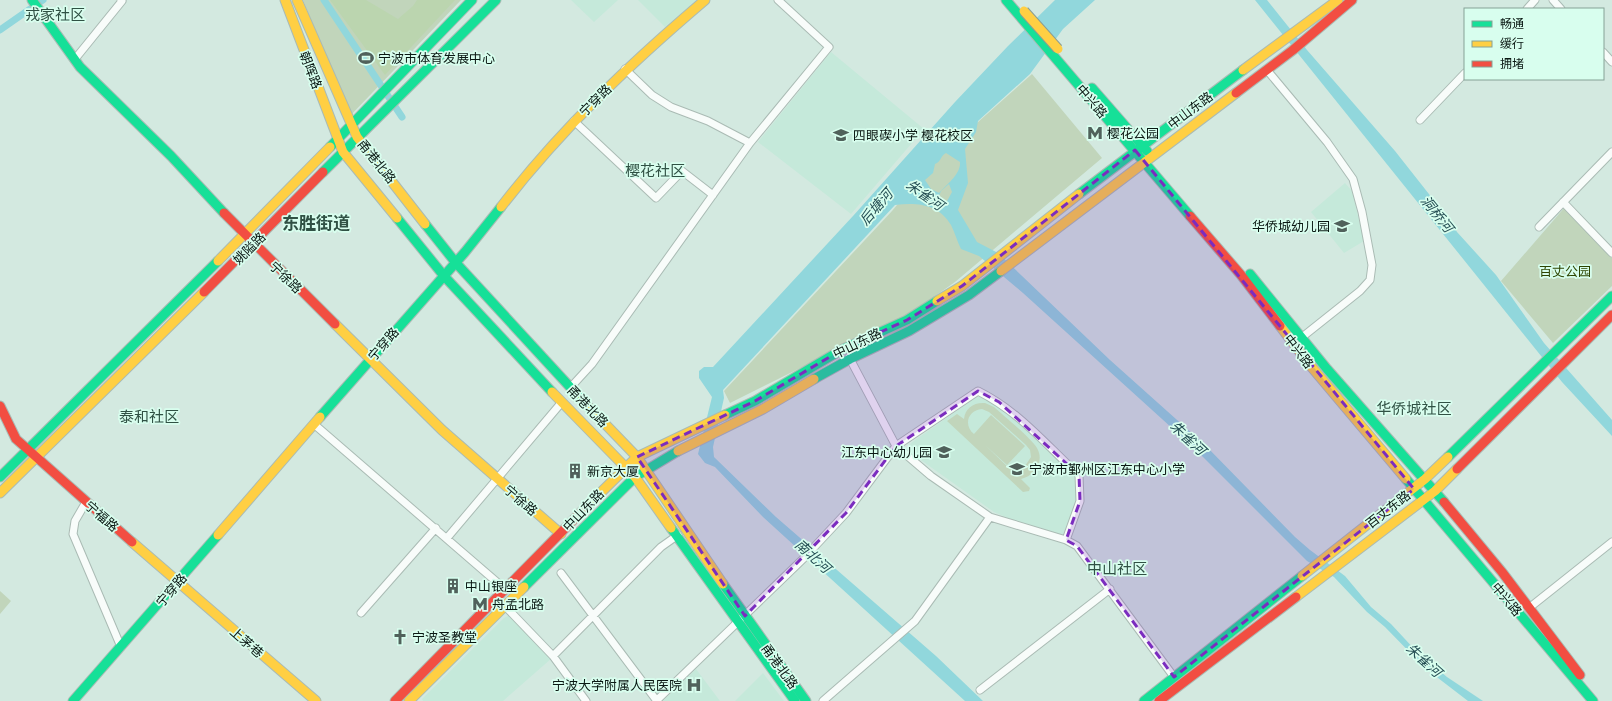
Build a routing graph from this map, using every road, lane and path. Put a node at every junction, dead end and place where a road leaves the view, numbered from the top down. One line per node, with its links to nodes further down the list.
1 (32, 0): 19 (main road, 宁徐路)
2 (121, 0): 19 (street)
3 (285, 0): 28 (main road, 朝晖路)
4 (297, 0): 26 (main road, 朝晖路)
5 (472, 0): 26 (main road, 姚隘路)
6 (496, 0): 27 (main road, 姚隘路)
7 (705, 0): 21 (main road, 宁穿路)
8 (778, 0): 29 (street)
9 (1006, 0): 17 (main road, 中兴路)
10 (1014, 0): 17 (main road, 中兴路)
11 (1338, 0): 30 (main road, 中山东路)
12 (1352, 0): 22 (main road, 中山东路)
13 (1536, 0): 15 (street)
14 (1553, 0): 16 (street)
15 (1528, 8)
16 (1560, 8)
17 (1021, 13): 30 (main road, 中兴路, bridge)
18 (1604, 53): 20 (street)
19 (74, 59): 37 (main road, 宁徐路)
20 (1612, 62)
21 (626, 69): 25 (main road, 宁穿路); 29 (street)
22 (1267, 70): 33 (main road, 中山东路); 44 (street)
23 (1464, 74): 24 (street)
24 (1420, 120)
25 (574, 121): 34 (street); 40 (main road, 宁穿路)
26 (351, 126): 27 (main road, 甬港北路); 28 (main road, 姚隘路)
27 (357, 137): 31 (main road, 姚隘路); 40 (main road, 甬港北路)
28 (337, 140): 31 (main road, 甬港北路); 37 (main road, 姚隘路)
29 (750, 143): 34 (street)
30 (1139, 148): 33 (main road, 中兴路); 45 (main road, 中山东路)
31 (343, 152): 38 (main road, 姚隘路); 41 (main road, 甬港北路)
32 (1612, 152): 35 (street)
33 (1148, 160): 44 (main road, 中兴路); 47 (main road, 中山东路); 62 (main road, 中兴路)
34 (713, 195): 48 (street)
35 (1563, 202): 36 (street); 39 (street)
36 (1539, 227)
37 (244, 235): 38 (main road, 宁徐路); 53 (main road, 姚隘路)
38 (253, 244): 46 (main road, 宁徐路); 55 (main road, 姚隘路)
39 (1612, 253)
40 (456, 263): 41 (main road, 宁穿路); 48 (main road, 甬港北路)
41 (444, 276): 46 (main road, 宁穿路); 49 (main road, 甬港北路)
42 (1612, 296): 61 (main road, 百丈东路)
43 (1612, 315): 63 (main road, 百丈东路)
44 (1301, 338): 61 (main road, 中兴路)
45 (843, 349): 47 (street); 54 (main road, 中山东路)
46 (370, 359): 51 (main road, 宁穿路); 60 (main road, 宁徐路)
47 (850, 359): 52 (street); 57 (main road, 中山东路)
48 (570, 388): 54 (main road, 甬港北路)
49 (562, 402): 56 (main road, 甬港北路); 60 (street)
50 (0, 406): 53 (main road, 宁福路)
51 (315, 425): 68 (street); 75 (main road, 宁穿路)
52 (896, 446): 67 (street); 72 (street); 82 (street)
53 (27, 450): 55 (main road, 宁福路); 58 (main road, 姚隘路)
54 (637, 457): 56 (main road, 中山东路); 57 (main road, 甬港北路)
55 (36, 458): 64 (main road, 姚隘路); 66 (main road, 宁福路)
56 (625, 467): 59 (main road, 甬港北路); 69 (main road, 中山东路)
57 (646, 469): 59 (main road, 中山东路); 82 (main road, 甬港北路)
58 (0, 477)
59 (635, 477): 70 (main road, 甬港北路); 78 (main road, 中山东路)
60 (497, 479): 69 (main road, 宁徐路); 71 (street)
61 (1425, 479): 62 (main road, 百丈东路); 63 (main road, 中兴路)
62 (1414, 489): 65 (main road, 中兴路); 85 (main road, 百丈东路)
63 (1435, 491): 65 (main road, 百丈东路); 79 (main road, 中兴路)
64 (0, 493)
65 (1423, 501): 97 (main road, 百丈东路); 98 (main road, 中兴路)
66 (86, 502): 75 (main road, 宁福路); 83 (street)
67 (990, 517): 72 (street); 95 (street)
68 (436, 528): 71 (street); 80 (street)
69 (560, 534): 77 (main road, 中山东路)
70 (678, 535): 81 (street); 82 (main road, 甬港北路)
71 (447, 538): 77 (street)
72 (1066, 540): 76 (street)
73 (1612, 542): 79 (street)
74 (561, 573): 81 (street)
75 (178, 582): 83 (main road, 宁穿路); 88 (main road, 上茅巷)
76 (1110, 589): 85 (street); 86 (street)
77 (506, 590): 89 (main road, 中山东路)
78 (505, 606): 84 (street); 90 (main road, 中山东路)
79 (1529, 608): 99 (main road, 中兴路)
80 (361, 613)
81 (593, 616): 84 (street); 92 (street)
82 (742, 619): 92 (street); 93 (main road, 甬港北路); 94 (main road, 甬港北路)
83 (121, 647): 87 (main road, 宁穿路)
84 (553, 656): 91 (street)
85 (1174, 677): 96 (main road, 百丈东路)
86 (980, 690)
87 (73, 701)
88 (316, 701)
89 (395, 701)
90 (409, 701)
91 (586, 701)
92 (657, 701)
93 (795, 701)
94 (806, 701)
95 (823, 701)
96 (1144, 701)
97 (1159, 701)
98 (1592, 701)
99 (1600, 701)

